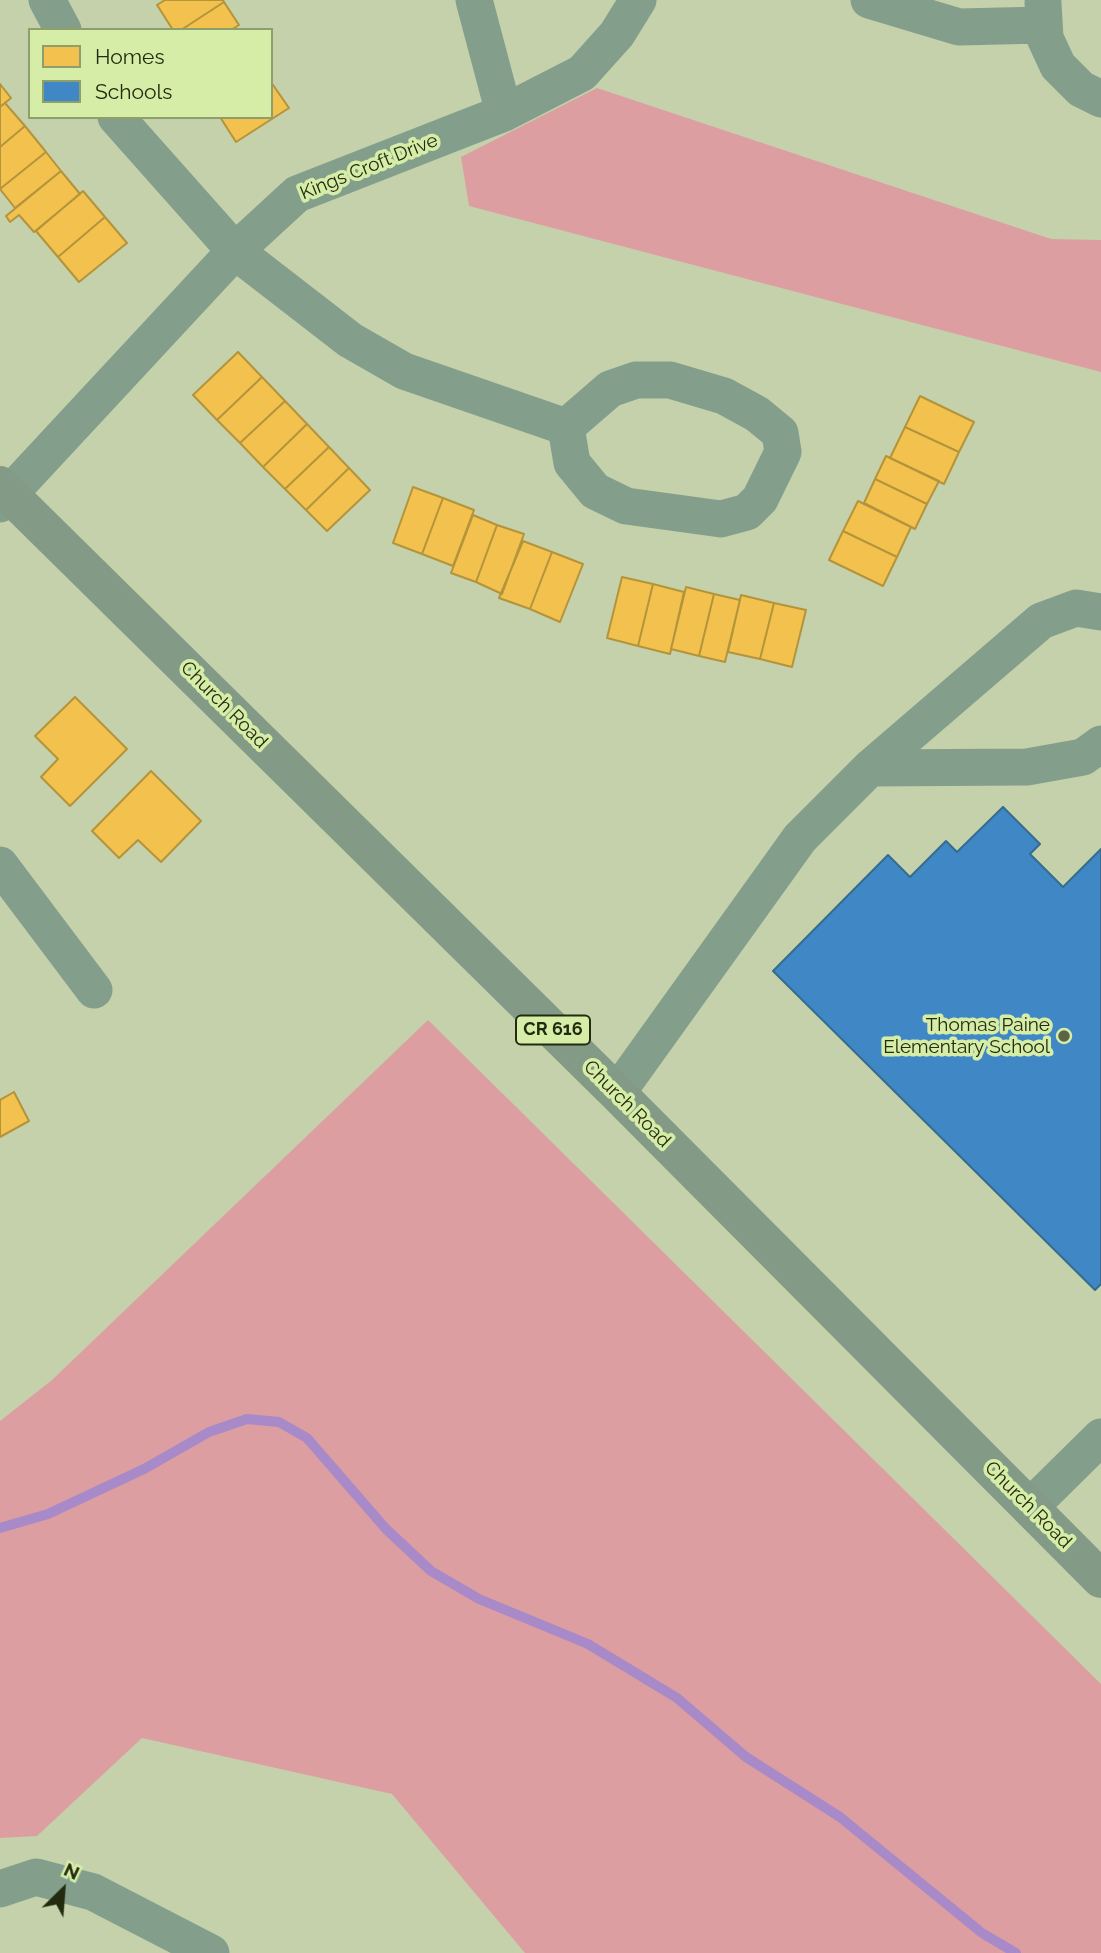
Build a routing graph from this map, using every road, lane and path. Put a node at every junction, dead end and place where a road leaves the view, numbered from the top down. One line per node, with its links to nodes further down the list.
1 (47, 0): 6 (street)
2 (474, 0): 8 (street)
3 (638, 0): 8 (street, Kings Croft Drive)
4 (869, 0): 5 (street)
5 (1043, 12): 7 (street)
6 (62, 28)
7 (1101, 99)
8 (504, 113): 10 (street, Kings Croft Drive)
9 (118, 119): 10 (street)
10 (235, 251): 11 (street); 12 (street, Kings Croft Drive)
11 (566, 427): 11 (street)
12 (3, 495): 18 (main road, Church Road / CR 616)
13 (1101, 612): 15 (street)
14 (1101, 744): 15 (street)
15 (870, 768): 18 (street)
16 (0, 865): 17 (street)
17 (94, 990)
18 (617, 1093): 20 (main road, Church Road / CR 616)
19 (1101, 1437): 20 (street)
20 (1030, 1507): 21 (main road, Church Road / CR 616)
21 (1101, 1579)
22 (0, 1889): 23 (street)
23 (211, 1953)

